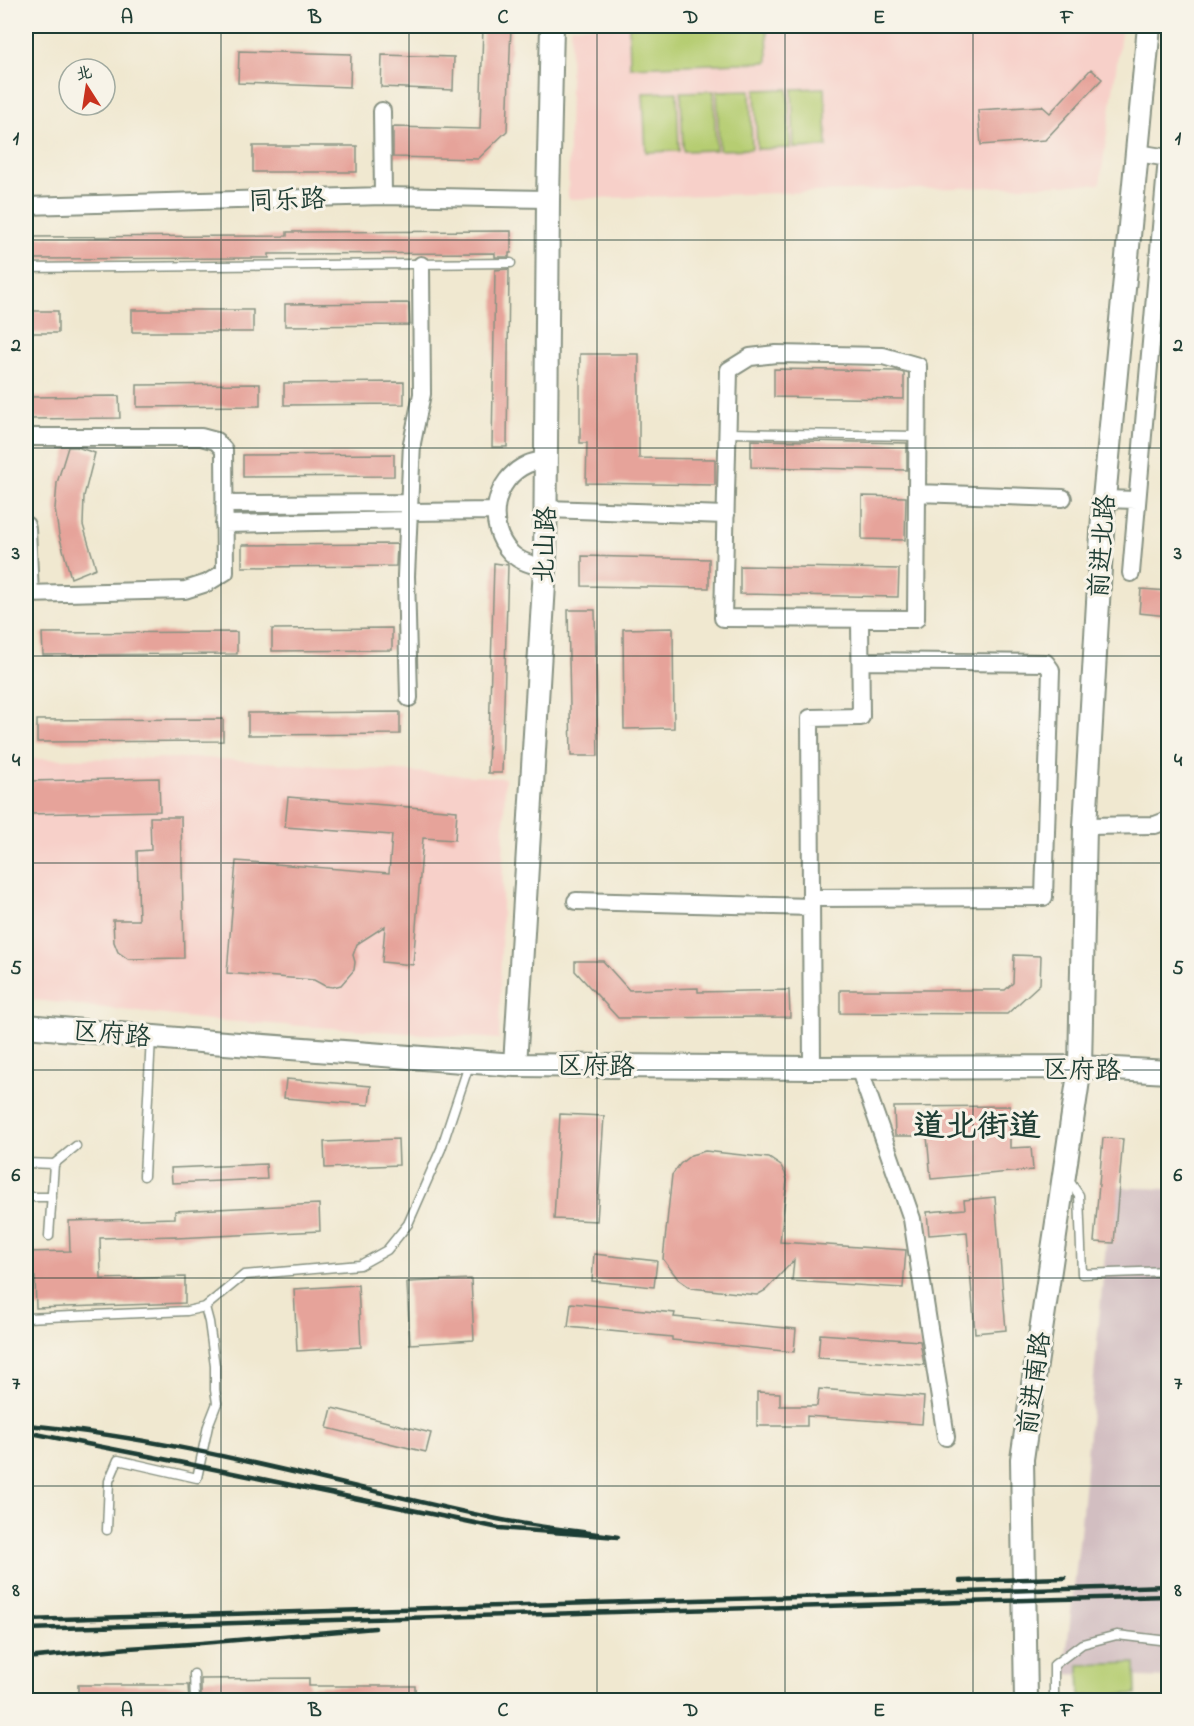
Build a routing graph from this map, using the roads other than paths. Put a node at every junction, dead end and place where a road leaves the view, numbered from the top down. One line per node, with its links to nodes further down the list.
1 (552, 26): 7 (main road, 北山路)
2 (1149, 26): 4 (main road, 前进北路)
3 (382, 111): 6 (street)
4 (1138, 153): 5 (street); 18 (main road, 前进北路)
5 (1168, 158): 19 (street)
6 (383, 196): 7 (street, 同乐路); 8 (street, 同乐路)
7 (548, 200): 15 (main road, 北山路)
8 (26, 206)
9 (511, 263): 10 (lane)
10 (421, 265): 11 (lane); 23 (street)
11 (26, 268)
12 (728, 433): 13 (lane); 13 (street); 24 (street)
13 (917, 436): 16 (street)
14 (26, 437): 20 (street)
15 (546, 460): 21 (main road, 北山路); 22 (street)
16 (917, 493): 17 (street); 30 (street)
17 (1063, 498)
18 (1104, 499): 19 (street); 34 (main road, 前进北路)
19 (1137, 500): 28 (street)
20 (224, 504): 23 (street); 25 (street)
21 (546, 509): 24 (street); 27 (main road, 北山路)
22 (495, 511): 23 (street); 27 (street)
23 (409, 512): 25 (street); 32 (street)
24 (726, 515): 30 (street)
25 (224, 524): 29 (street)
26 (26, 525): 29 (street)
27 (545, 568): 40 (main road, 北山路)
28 (1131, 573)
29 (28, 594)
30 (860, 619): 31 (street)
31 (861, 661): 36 (street); 36 (street)
32 (409, 698)
33 (1168, 820): 34 (street)
34 (1085, 826): 41 (main road, 前进北路)
35 (576, 901): 36 (street)
36 (811, 902): 42 (street)
37 (26, 1026): 38 (main road, 区府路)
38 (151, 1037): 39 (main road, 区府路); 49 (lane)
39 (470, 1061): 40 (main road, 区府路); 54 (lane)
40 (515, 1065): 42 (main road, 区府路)
41 (1080, 1067): 43 (main road, 区府路); 44 (main road, 区府路); 48 (main road, 前进南路)
42 (812, 1068): 43 (main road, 区府路)
43 (859, 1068): 56 (street)
44 (1168, 1072)
45 (76, 1146): 47 (lane)
46 (26, 1163): 47 (lane)
47 (54, 1164): 51 (lane)
48 (1064, 1174): 53 (lane); 61 (main road, 前进南路)
49 (144, 1176)
50 (26, 1197): 51 (lane)
51 (52, 1197): 52 (lane)
52 (49, 1236)
53 (1168, 1271)
54 (205, 1307): 55 (lane); 57 (lane)
55 (26, 1318)
56 (946, 1437)
57 (107, 1530)
58 (1168, 1641): 62 (lane)
59 (194, 1674): 60 (lane)
60 (195, 1701)
61 (1026, 1701)
62 (1054, 1701)

